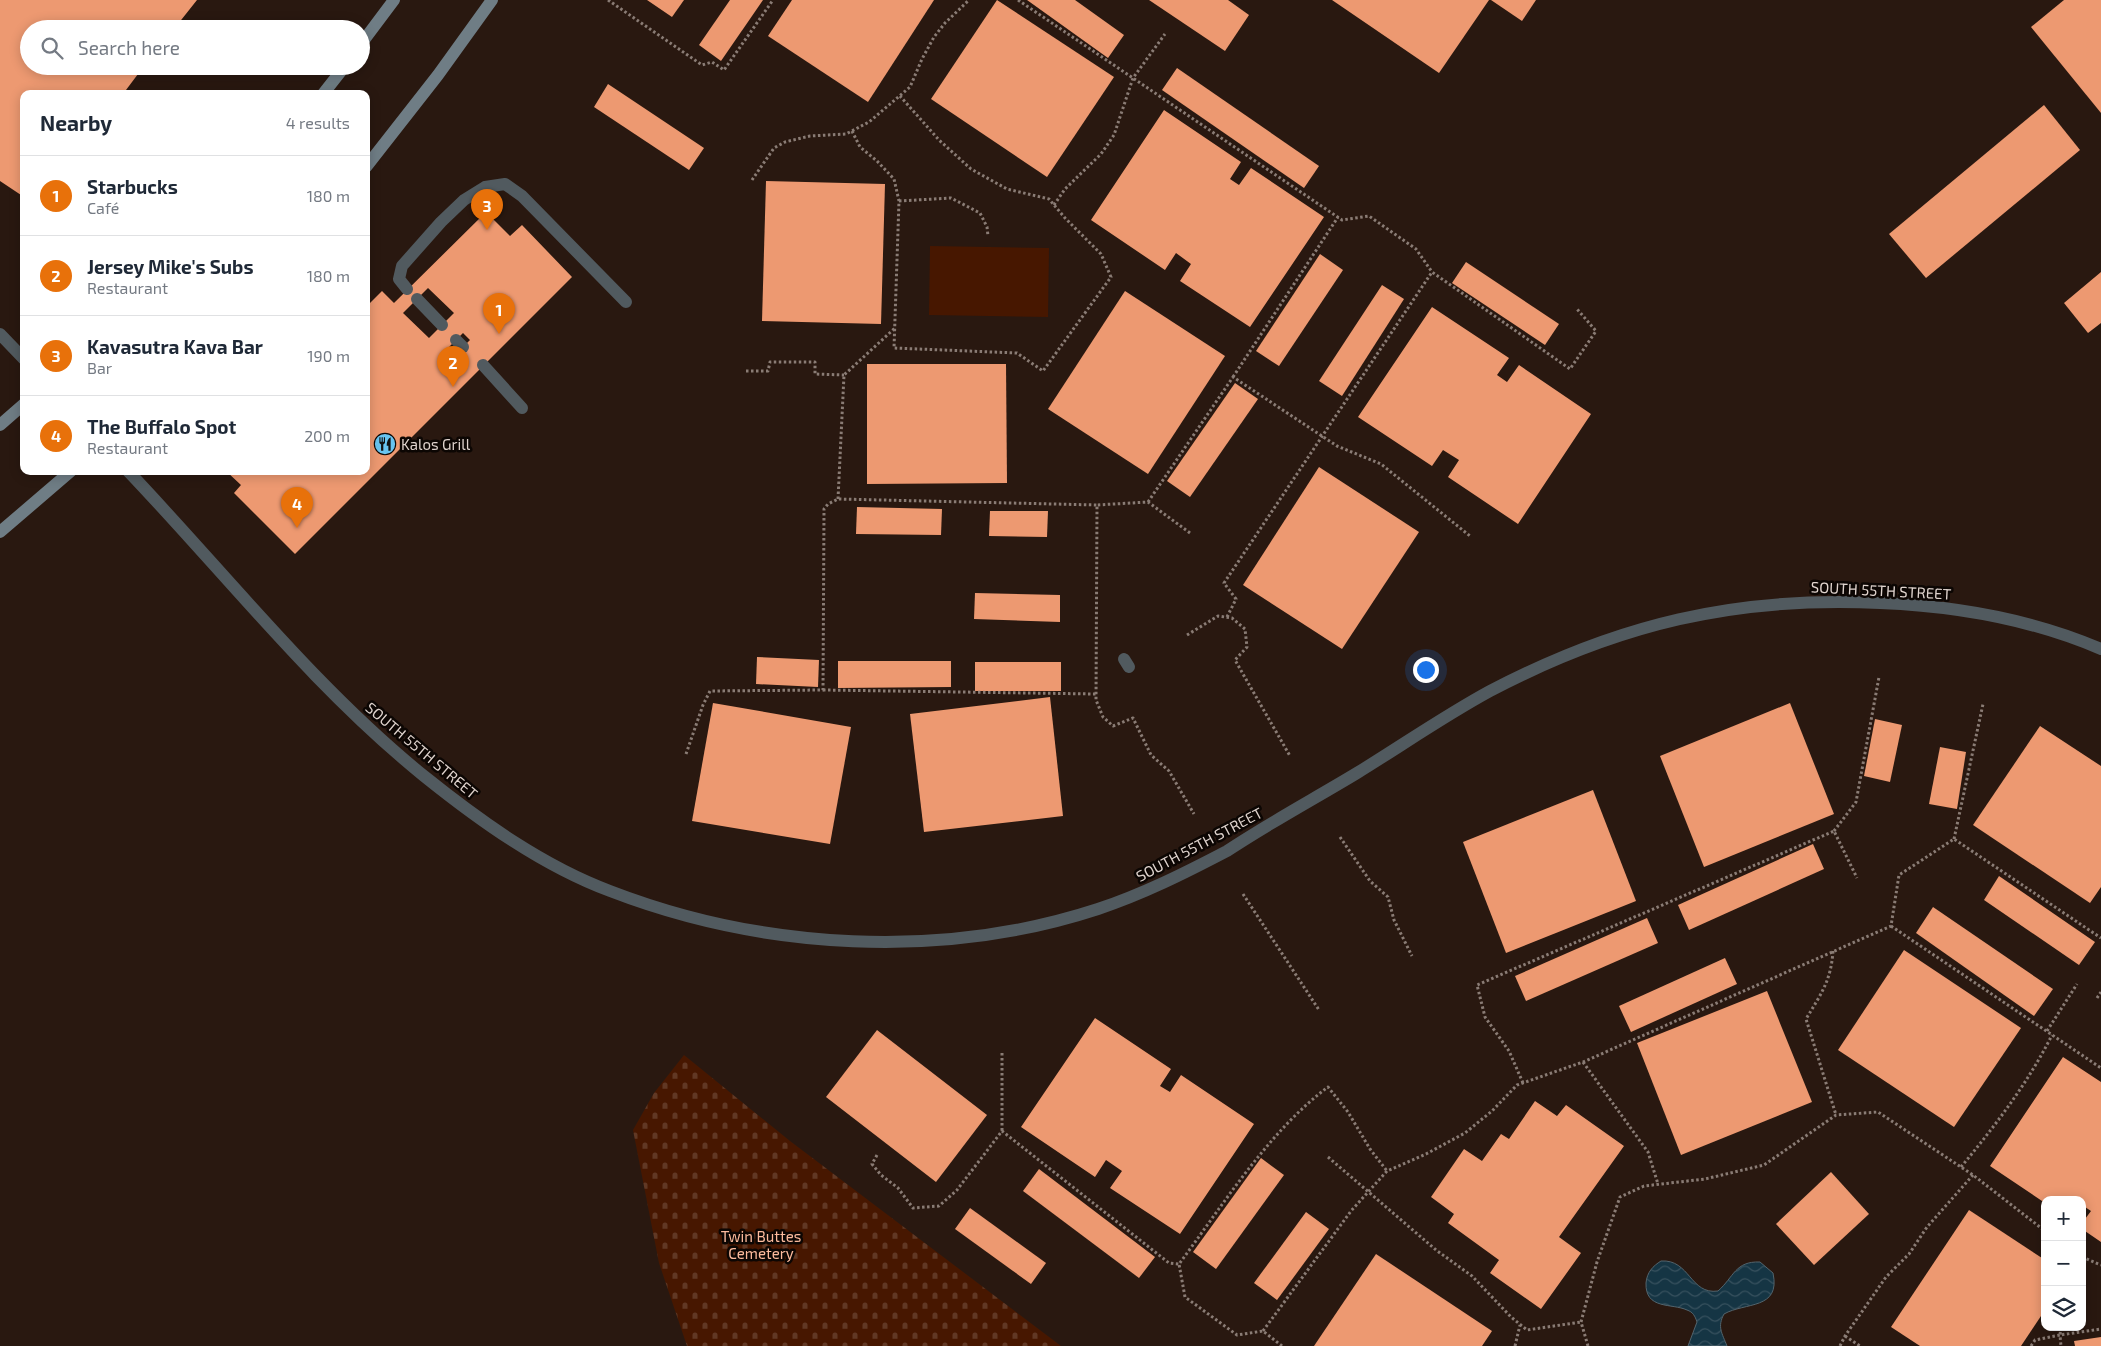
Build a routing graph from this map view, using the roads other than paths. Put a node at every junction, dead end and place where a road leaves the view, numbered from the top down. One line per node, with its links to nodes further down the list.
1 (394, 0): 3 (main road)
2 (492, 0): 6 (main road)
3 (370, 32)
4 (337, 75): 5 (main road)
5 (326, 90)
6 (370, 162)
7 (408, 289): 9 (street)
8 (417, 299): 10 (street)
9 (626, 302)
10 (442, 325)
11 (0, 334): 12 (street)
12 (20, 355)
13 (483, 366): 15 (street)
14 (20, 408): 16 (main road)
15 (522, 408)
16 (0, 425)
17 (66, 475): 19 (main road)
18 (132, 475): 20 (street, SOUTH 55TH STREET)
19 (0, 532)
20 (2101, 649)

